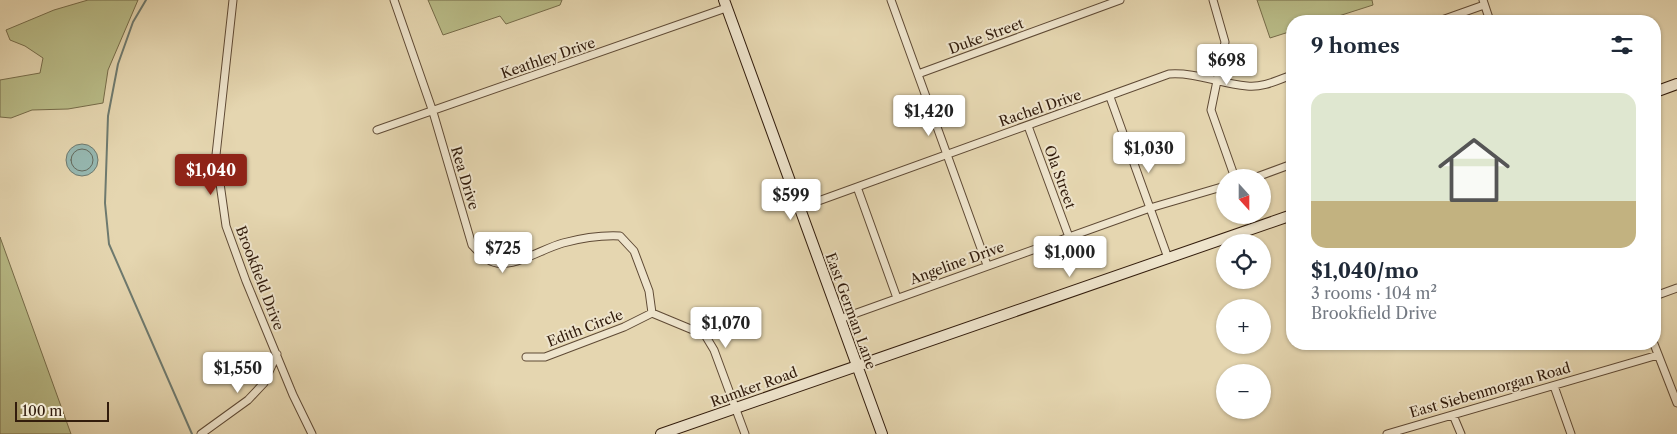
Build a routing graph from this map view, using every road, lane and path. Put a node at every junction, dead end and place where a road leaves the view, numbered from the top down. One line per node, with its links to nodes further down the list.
1 (233, 0): 37 (street, Brookfield Drive)
2 (394, 0): 16 (street, Rea Drive)
3 (891, 0): 10 (street)
4 (1120, 0): 10 (street, Duke Street)
5 (1212, 0): 12 (street)
6 (1483, 2): 8 (street); 9 (street)
7 (725, 4): 16 (street, Keathley Drive); 25 (street, East German Lane)
8 (1453, 15)
9 (1488, 15)
10 (918, 74): 19 (street)
11 (1286, 77): 12 (street, Rachel Drive)
12 (1217, 80): 15 (street, Rachel Drive); 21 (street)
13 (1677, 84): 14 (street)
14 (1661, 90)
15 (1110, 97): 17 (street, Rachel Drive); 26 (street)
16 (433, 112): 18 (street, Keathley Drive); 34 (street, Rea Drive)
17 (1028, 126): 19 (street, Rachel Drive); 28 (street, Ola Street)
18 (377, 130)
19 (947, 155): 23 (street, Rachel Drive); 30 (street)
20 (1286, 166): 22 (street)
21 (1232, 169)
22 (1271, 172)
23 (857, 187): 25 (street, Rachel Drive); 33 (street)
24 (1216, 189): 26 (street, Angeline Drive)
25 (799, 208): 35 (street, East German Lane)
26 (1150, 208): 28 (street, Angeline Drive); 29 (street)
27 (1286, 217): 29 (street)
28 (1069, 237): 30 (street, Angeline Drive)
29 (1168, 258): 40 (street)
30 (988, 266): 33 (street, Angeline Drive)
31 (1677, 288): 32 (street)
32 (1661, 294)
33 (897, 298): 35 (street, Angeline Drive)
34 (652, 313): 39 (street, Edith Circle); 43 (street)
35 (840, 319): 40 (street, East German Lane)
36 (1656, 350): 38 (street)
37 (277, 354): 45 (street); 46 (street, Brookfield Drive)
38 (1658, 355): 41 (street, East Siebenmorgan Road); 42 (street)
39 (526, 357)
40 (856, 365): 43 (street, Rumker Road); 49 (street, East German Lane)
41 (1554, 386): 44 (street, East Siebenmorgan Road); 52 (street)
42 (1677, 403)
43 (736, 408): 47 (street, Rumker Road); 48 (street)
44 (1453, 415): 50 (street, East Siebenmorgan Road); 51 (street)
45 (201, 434)
46 (312, 434)
47 (661, 434)
48 (745, 434)
49 (882, 434)
50 (1386, 434)
51 (1461, 434)
52 (1571, 434)

